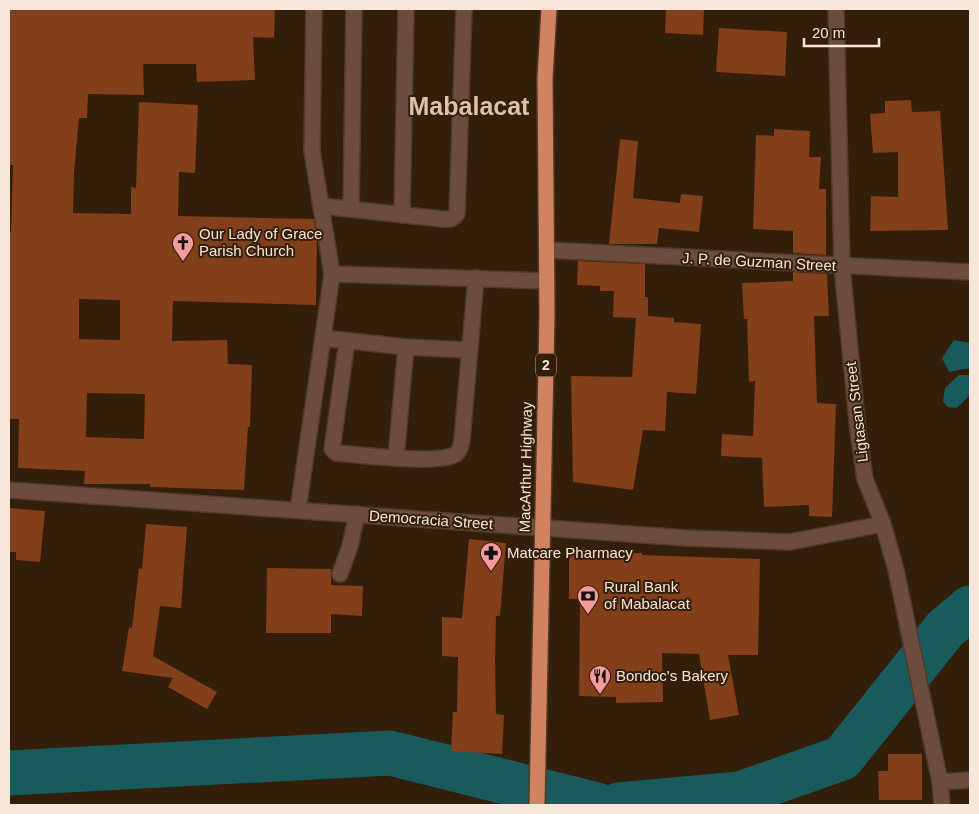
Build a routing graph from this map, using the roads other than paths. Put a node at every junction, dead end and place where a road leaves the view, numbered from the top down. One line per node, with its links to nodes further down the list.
1 (314, 9): 7 (street)
2 (354, 9): 8 (street)
3 (406, 9): 9 (street)
4 (464, 9): 9 (street)
5 (549, 9): 10 (highway, MacArthur Highway / 2)
6 (836, 9): 11 (street, Ligtasan Street)
7 (321, 206): 8 (street); 13 (street)
8 (352, 209): 9 (street)
9 (402, 215)
10 (547, 250): 11 (street, J. P. de Guzman Street); 15 (highway, MacArthur Highway / 2)
11 (842, 267): 12 (street, J. P. de Guzman Street); 24 (street, Ligtasan Street)
12 (970, 272)
13 (332, 274): 14 (street); 16 (street)
14 (476, 278): 15 (street); 19 (street)
15 (547, 281): 25 (highway, MacArthur Highway / 2)
16 (323, 338): 17 (street); 22 (street)
17 (347, 341): 18 (street); 20 (street)
18 (406, 347): 19 (street); 20 (street)
19 (468, 350): 20 (street)
20 (396, 457)
21 (9, 490): 22 (street, Democracia Street)
22 (298, 510): 23 (street, Democracia Street)
23 (357, 514): 25 (street, Democracia Street); 26 (street)
24 (883, 524): 25 (street, Democracia Street); 28 (street, Ligtasan Street)
25 (542, 528): 29 (highway, MacArthur Highway / 2)
26 (340, 574)
27 (970, 780): 28 (street)
28 (940, 782): 30 (street, Ligtasan Street)
29 (537, 805)
30 (942, 805)

